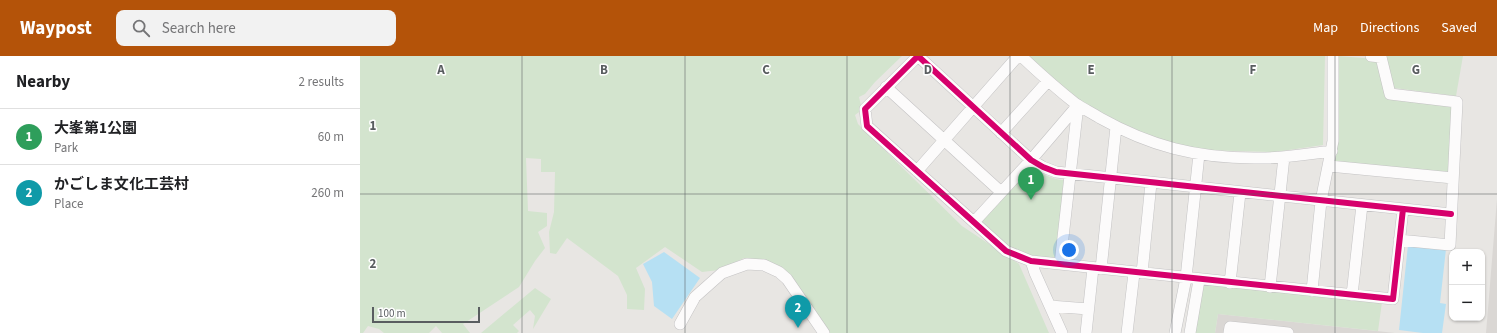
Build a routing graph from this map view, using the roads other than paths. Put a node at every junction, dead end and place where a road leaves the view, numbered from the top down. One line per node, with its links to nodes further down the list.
1 (918, 56): 7 (street); 9 (street)
2 (1018, 56): 9 (street)
3 (1021, 56): 6 (street)
4 (1333, 56): 13 (street)
5 (1371, 56): 20 (street)
6 (1048, 82): 8 (street); 11 (street)
7 (886, 88): 12 (street); 18 (street)
8 (1078, 105): 10 (street); 16 (street); 19 (street)
9 (974, 106): 11 (street); 12 (street)
10 (1116, 127): 14 (street); 21 (street)
11 (1001, 132): 16 (street)
12 (944, 140): 18 (street); 24 (street)
13 (1332, 151): 15 (street); 17 (street)
14 (1199, 154): 15 (street); 23 (street)
15 (1284, 157): 26 (street)
16 (1031, 160): 19 (street); 24 (street)
17 (1329, 166): 20 (street); 27 (street)
18 (916, 170): 31 (street)
19 (1069, 175): 21 (street); 34 (street)
20 (1453, 178): 30 (street)
21 (1110, 179): 22 (street); 35 (street)
22 (1151, 183): 23 (street); 36 (street)
23 (1196, 188): 25 (street); 37 (street)
24 (1001, 192): 31 (street)
25 (1240, 193): 26 (street); 39 (street)
26 (1280, 197): 27 (street); 40 (street)
27 (1321, 201): 28 (street); 41 (street)
28 (1362, 205): 29 (street); 42 (street)
29 (1403, 209): 30 (street); 32 (street)
30 (1451, 214): 32 (street)
31 (974, 222): 33 (street)
32 (1399, 240): 42 (street)
33 (1031, 261): 34 (street); 43 (street)
34 (1060, 264): 35 (street)
35 (1097, 268): 36 (street); 44 (street)
36 (1138, 273): 37 (street); 49 (street)
37 (1186, 278): 38 (street); 50 (street)
38 (1199, 280): 39 (street); 51 (street)
39 (1230, 283): 40 (street)
40 (1270, 287): 41 (street)
41 (1312, 291): 42 (street)
42 (1352, 295)
43 (1050, 306): 44 (street); 47 (street)
44 (1088, 309): 48 (street)
45 (680, 324): 46 (street)
46 (824, 333)
47 (1062, 333)
48 (1086, 333)
49 (1127, 333)
50 (1175, 333)
51 (1190, 333)
52 (1229, 333): 53 (street)
53 (1288, 333)

